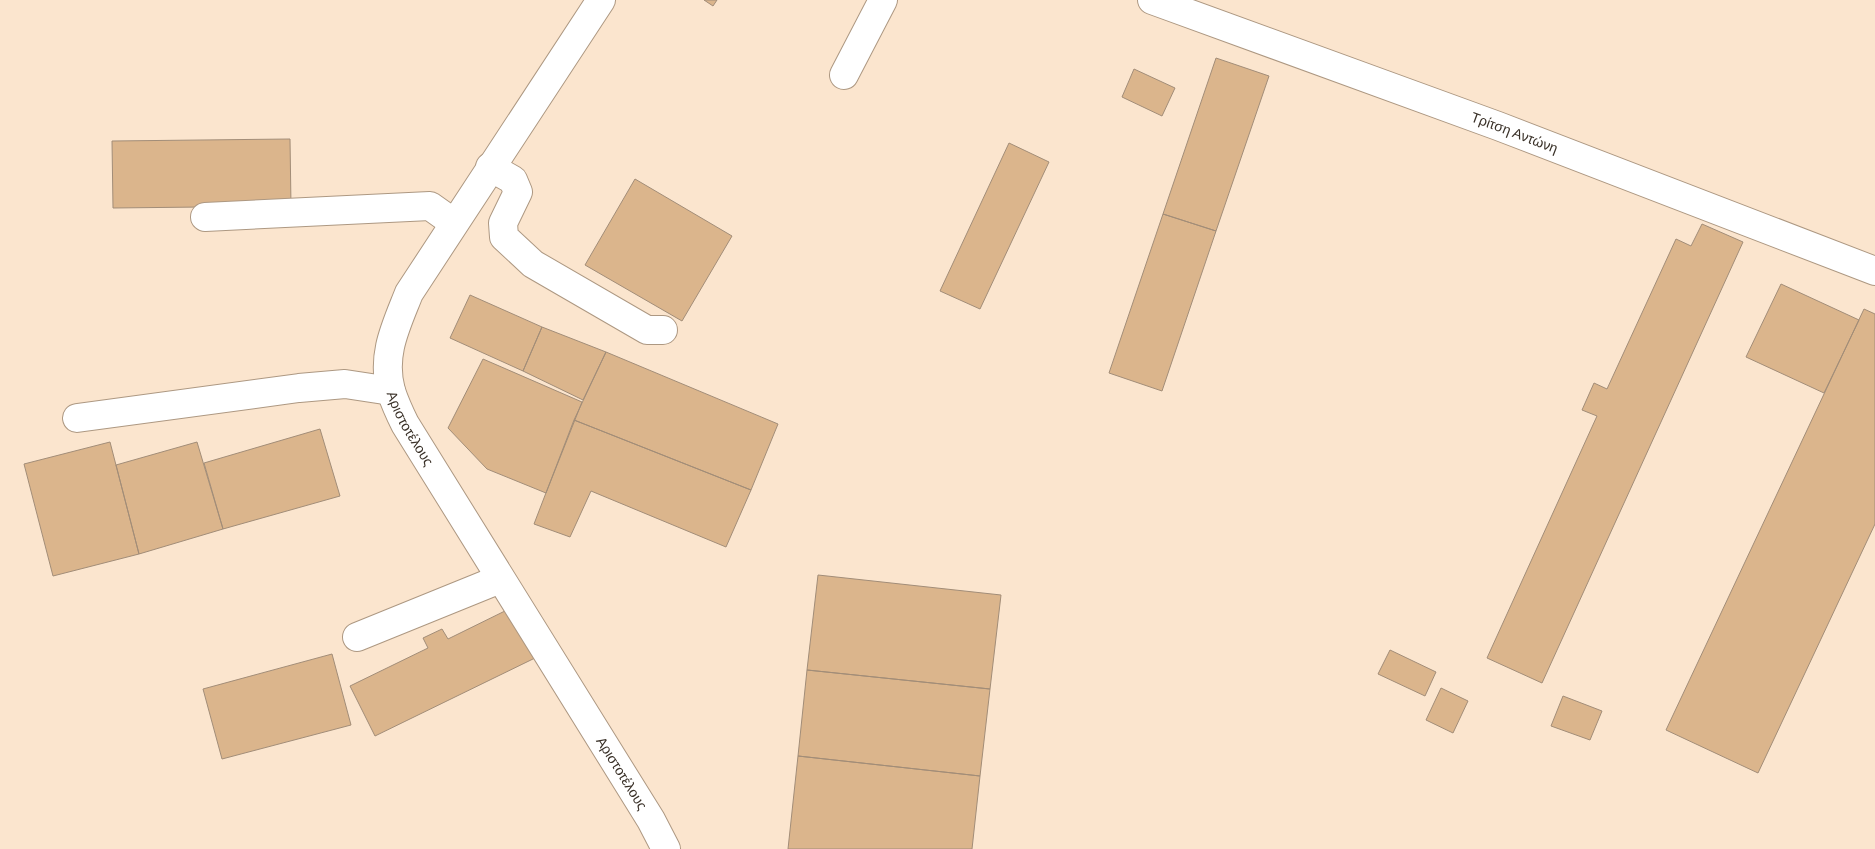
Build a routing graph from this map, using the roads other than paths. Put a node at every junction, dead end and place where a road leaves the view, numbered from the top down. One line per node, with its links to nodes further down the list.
1 (601, 0): 5 (street, Αριστοτέλους)
2 (883, 0): 4 (street)
3 (1152, 0): 8 (street, Τρίτση Αντώνη)
4 (844, 75)
5 (490, 167): 7 (street, Αριστοτέλους); 9 (street)
6 (204, 217): 7 (street)
7 (454, 223): 10 (street, Αριστοτέλους)
8 (1875, 271)
9 (663, 330)
10 (391, 391): 11 (street); 12 (street, Αριστοτέλους)
11 (77, 418)
12 (500, 579): 13 (street); 14 (street, Αριστοτέλους)
13 (357, 637)
14 (666, 849)

